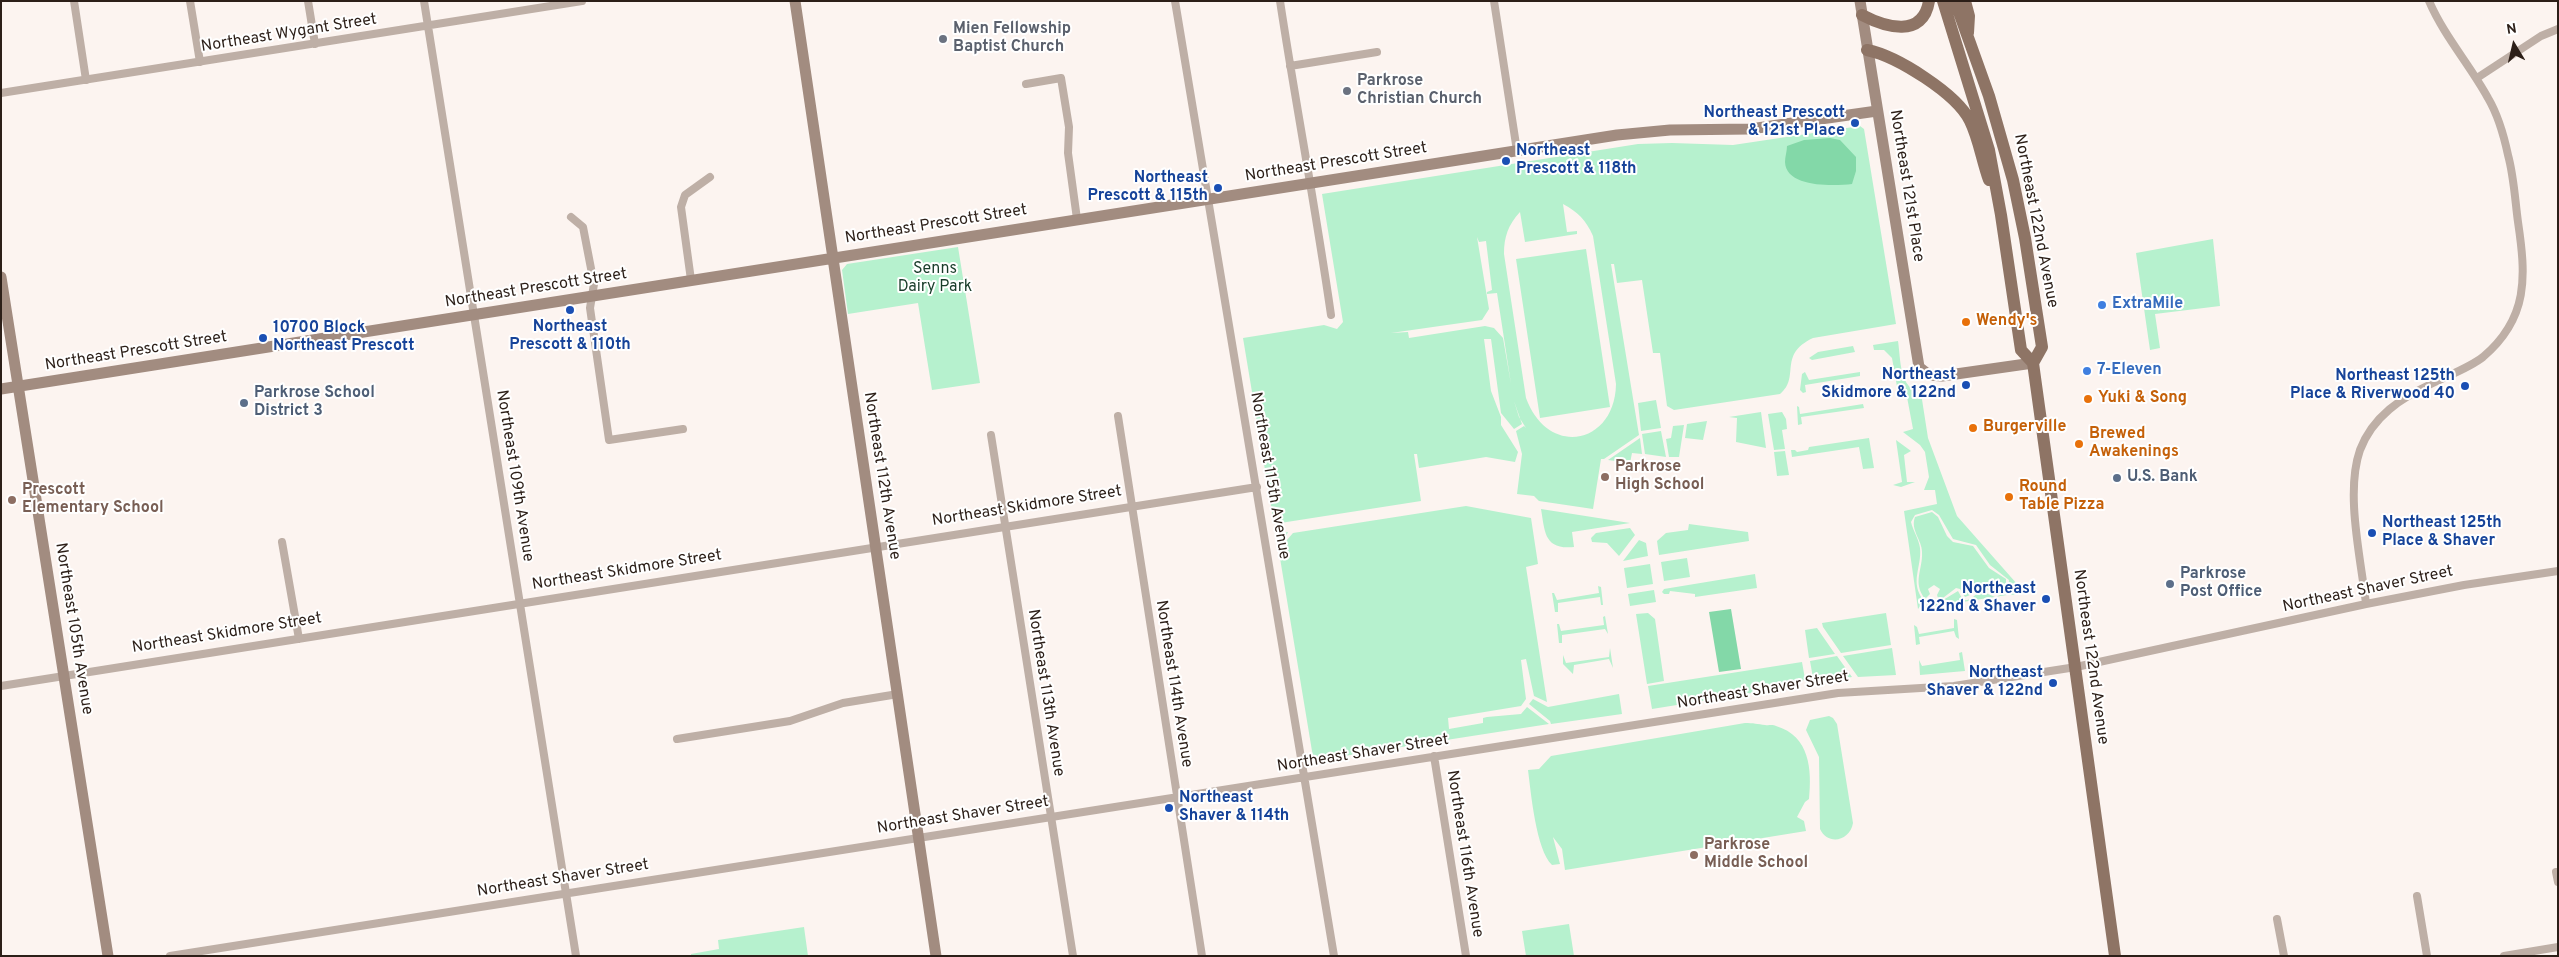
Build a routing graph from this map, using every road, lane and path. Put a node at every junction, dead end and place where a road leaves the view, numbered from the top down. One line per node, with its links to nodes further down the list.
1 (74, 1): 27 (street)
2 (190, 1): 24 (street)
3 (308, 1): 21 (street)
4 (424, 1): 18 (street, Northeast 109th Avenue)
5 (582, 1): 16 (street, Northeast Wygant Street)
6 (795, 1): 38 (street, Northeast 112th Avenue)
7 (1175, 1): 34 (street, Northeast 115th Avenue)
8 (1280, 1): 25 (street)
9 (1494, 1): 31 (street)
10 (1860, 1): 17 (street, Northeast 121st Place)
11 (1929, 1): 17 (main road)
12 (1943, 1): 35 (main road, Northeast 122nd Avenue)
13 (1954, 1): 20 (main road, Northeast 122nd Avenue)
14 (1965, 1): 20 (main road)
15 (2429, 1): 26 (street)
16 (542, 4): 18 (street, Northeast Wygant Street)
17 (1862, 15): 22 (street, Northeast 121st Place)
18 (427, 25): 21 (street, Northeast Wygant Street); 42 (street, Northeast 109th Avenue)
19 (2558, 29): 26 (street)
20 (1968, 38): 44 (main road, Northeast 122nd Avenue)
21 (315, 44): 24 (street, Northeast Wygant Street)
22 (1867, 50): 30 (street, Northeast 121st Place); 35 (main road)
23 (1377, 52): 25 (street)
24 (200, 62): 27 (street, Northeast Wygant Street)
25 (1290, 66): 33 (street)
26 (2477, 78): 57 (street)
27 (86, 80): 29 (street, Northeast Wygant Street)
28 (1026, 84): 37 (street)
29 (1, 93)
30 (1877, 111): 31 (street, Northeast Prescott Street); 44 (street, Northeast 121st Place)
31 (1517, 151): 33 (street, Northeast Prescott Street)
32 (710, 177): 40 (street)
33 (1311, 183): 34 (street, Northeast Prescott Street); 43 (street)
34 (1208, 199): 37 (street, Northeast Prescott Street); 50 (street, Northeast 115th Avenue)
35 (2001, 215): 44 (main road, Northeast 122nd Avenue)
36 (570, 217): 41 (street)
37 (1077, 219): 38 (street, Northeast Prescott Street)
38 (833, 258): 40 (street, Northeast Prescott Street); 54 (street, Northeast 112th Avenue)
39 (1, 277): 45 (street, Northeast 105th Avenue)
40 (691, 280): 41 (street, Northeast Prescott Street)
41 (592, 296): 42 (street, Northeast Prescott Street); 48 (street)
42 (474, 316): 45 (street, Northeast Prescott Street); 56 (street, Northeast 109th Avenue)
43 (1331, 316)
44 (2033, 363): 59 (main road, Northeast 122nd Avenue)
45 (18, 387): 46 (street, Northeast Prescott Street); 60 (street, Northeast 105th Avenue)
46 (1, 389)
47 (1118, 416): 51 (street, Northeast 114th Avenue)
48 (683, 428)
49 (991, 435): 52 (street, Northeast 113th Avenue)
50 (1257, 487): 51 (street, Northeast Skidmore Street); 65 (street, Northeast 115th Avenue)
51 (1132, 507): 52 (street, Northeast Skidmore Street); 66 (street, Northeast 114th Avenue)
52 (1005, 526): 54 (street, Northeast Skidmore Street); 67 (street, Northeast 113th Avenue)
53 (282, 542): 58 (street)
54 (876, 547): 56 (street, Northeast Skidmore Street); 62 (street, Northeast 112th Avenue)
55 (2558, 571): 57 (street, Northeast Shaver Street)
56 (520, 603): 58 (street, Northeast Skidmore Street); 71 (street, Northeast 109th Avenue)
57 (2366, 604): 59 (street, Northeast Shaver Street)
58 (299, 638): 60 (street, Northeast Skidmore Street)
59 (2076, 667): 64 (street, Northeast Shaver Street); 83 (main road, Northeast 122nd Avenue)
60 (64, 676): 61 (street, Northeast Skidmore Street); 75 (street, Northeast 105th Avenue)
61 (1, 686)
62 (898, 694): 63 (street); 68 (street, Northeast 112th Avenue)
63 (677, 739)
64 (1434, 756): 65 (street, Northeast Shaver Street); 82 (street, Northeast 116th Avenue)
65 (1306, 777): 66 (street, Northeast Shaver Street); 81 (street, Northeast 115th Avenue)
66 (1177, 797): 67 (street, Northeast Shaver Street); 80 (street, Northeast 114th Avenue)
67 (1050, 816): 68 (street, Northeast Shaver Street); 79 (street, Northeast 113th Avenue)
68 (918, 837): 71 (street, Northeast Shaver Street); 78 (street, Northeast 112th Avenue)
69 (2556, 872): 70 (street)
70 (2558, 882)
71 (566, 893): 76 (street, Northeast Shaver Street); 77 (street, Northeast 109th Avenue)
72 (2417, 896): 85 (street)
73 (2277, 919): 84 (street)
74 (2558, 947): 86 (street)
75 (108, 956)
76 (170, 956)
77 (576, 956)
78 (936, 956)
79 (1073, 956)
80 (1202, 956)
81 (1334, 956)
82 (1466, 956)
83 (2115, 956)
84 (2284, 956)
85 (2427, 956)
86 (2504, 956)

